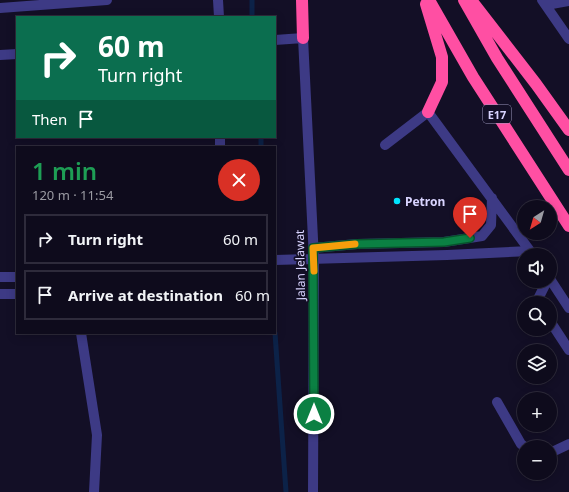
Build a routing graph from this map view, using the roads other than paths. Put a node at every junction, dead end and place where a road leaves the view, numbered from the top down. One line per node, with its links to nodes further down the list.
1 (107, 0): 8 (street)
2 (218, 0): 13 (street)
3 (302, 0): 14 (highway)
4 (424, 0): 19 (highway)
5 (429, 0): 24 (highway, E17)
6 (464, 0): 22 (highway, E17)
7 (470, 0): 20 (highway)
8 (71, 2): 11 (street)
9 (544, 2): 10 (street); 15 (street)
10 (569, 2)
11 (27, 4): 12 (street)
12 (0, 8)
13 (219, 16)
14 (303, 38): 16 (street); 25 (street, Jalan Jelawat)
15 (569, 39)
16 (276, 40)
17 (0, 54): 18 (street)
18 (16, 54)
19 (428, 112): 21 (street); 23 (street)
20 (569, 130)
21 (385, 145)
22 (569, 170)
23 (492, 198): 25 (street); 26 (street)
24 (569, 226)
25 (313, 248): 28 (street, Jalan Jelawat)
26 (528, 248)
27 (517, 253): 28 (street)
28 (314, 259): 29 (street); 44 (street, Jalan Jelawat)
29 (276, 260)
30 (16, 276): 31 (street)
31 (0, 277)
32 (555, 288): 35 (street)
33 (0, 294): 34 (street)
34 (16, 294)
35 (569, 308)
36 (557, 332): 38 (street)
37 (81, 334): 43 (street)
38 (569, 350)
39 (497, 402): 40 (street)
40 (519, 440)
41 (569, 444): 42 (street)
42 (557, 450)
43 (94, 492)
44 (313, 492)

